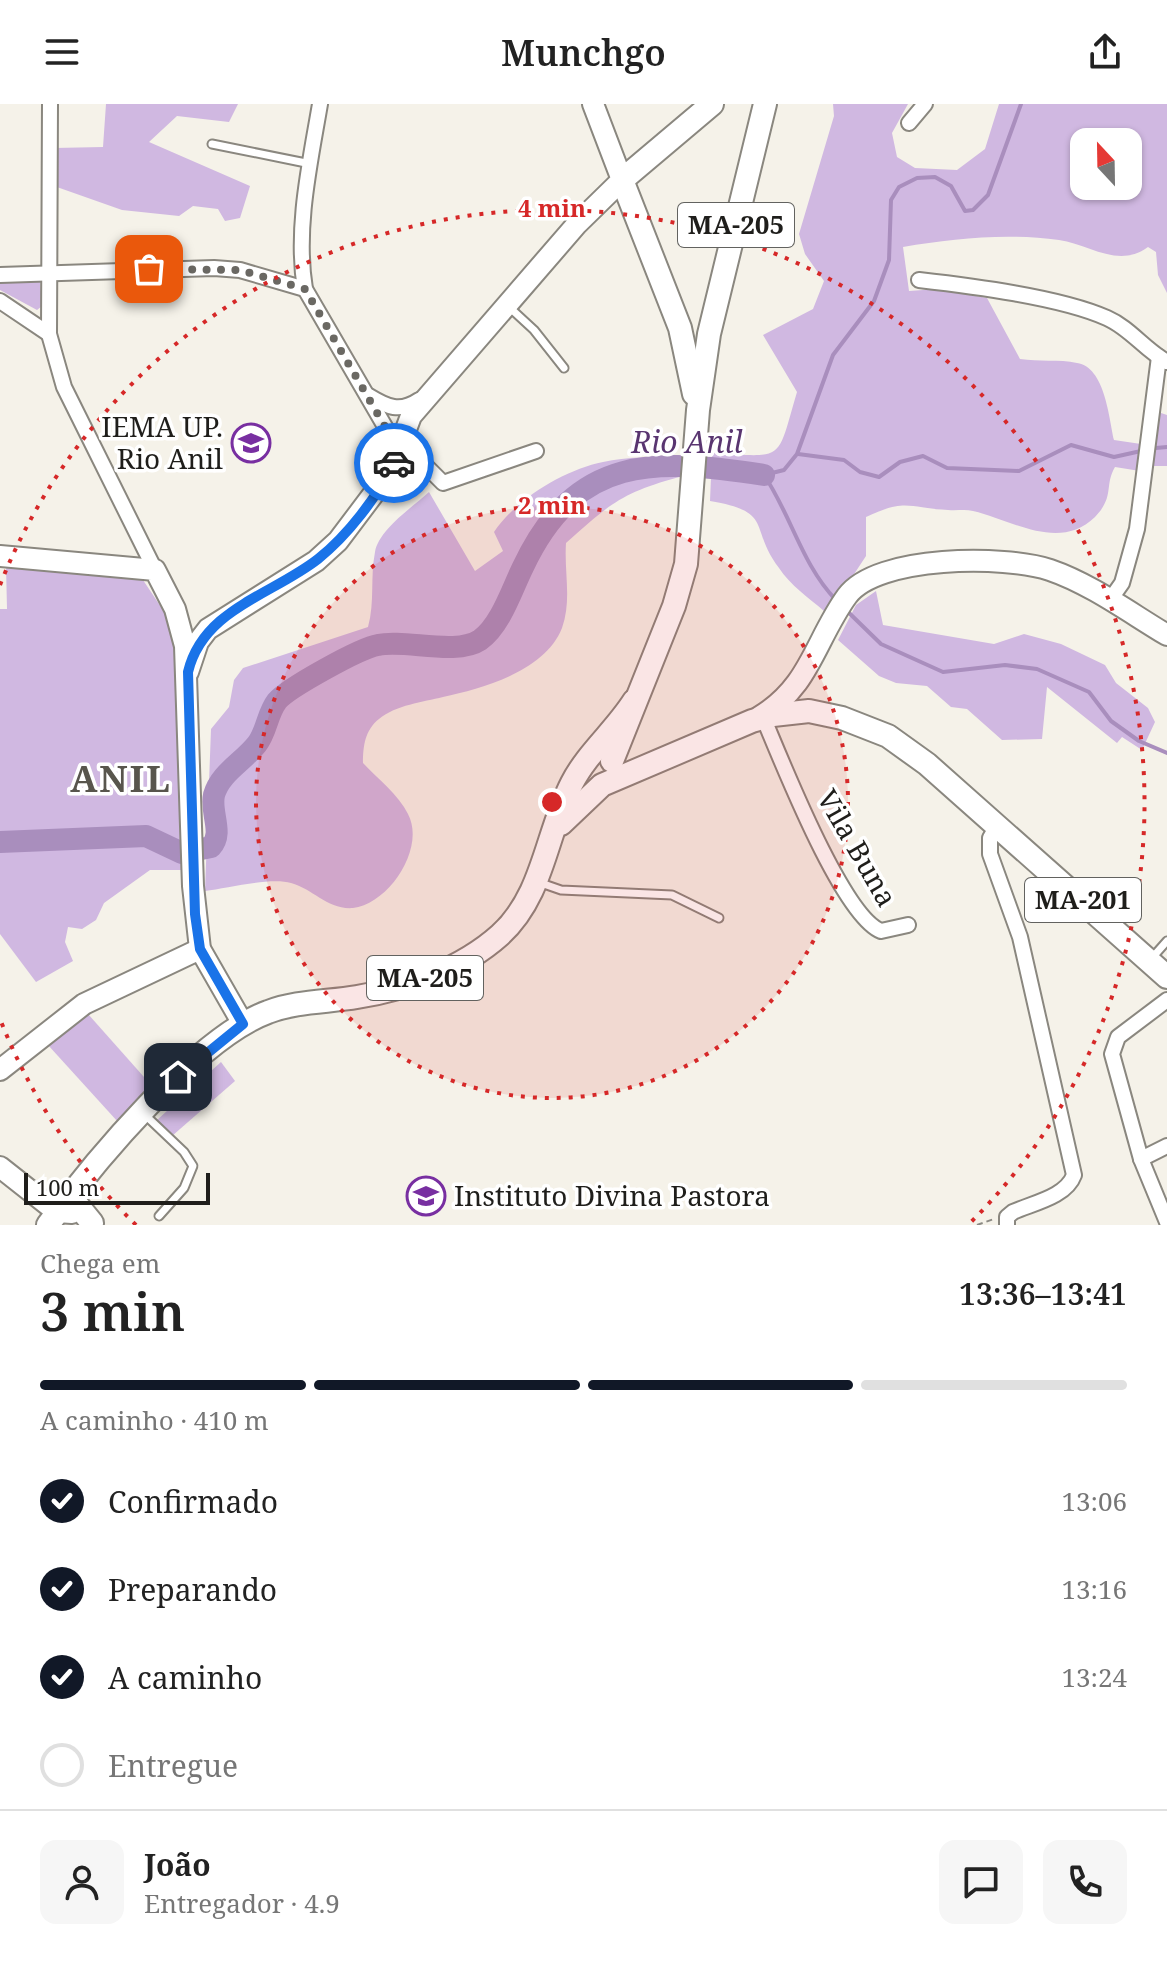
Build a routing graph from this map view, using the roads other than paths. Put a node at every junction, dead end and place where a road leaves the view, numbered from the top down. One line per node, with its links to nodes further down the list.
1 (50, 104): 11 (street)
2 (320, 104): 9 (street)
3 (593, 104): 10 (street)
4 (712, 104): 10 (main road)
5 (925, 104): 7 (street)
6 (762, 108): 19 (main road, MA-205)
7 (909, 123)
8 (212, 144): 9 (lane)
9 (311, 164): 14 (street)
10 (622, 180): 16 (street); 17 (main road)
11 (49, 272): 12 (street); 14 (street); 18 (street)
12 (0, 275)
13 (919, 280): 20 (street)
14 (305, 289): 23 (street)
15 (0, 301): 18 (street)
16 (506, 305): 21 (lane); 22 (street)
17 (680, 328): 19 (main road); 24 (main road)
18 (49, 334): 28 (street)
19 (709, 334): 24 (main road, MA-205)
20 (1163, 360): 29 (street)
21 (564, 368)
22 (429, 394): 23 (street); 25 (street)
23 (369, 396): 25 (street)
24 (698, 410): 35 (main road, MA-205)
25 (399, 444): 26 (street); 31 (street)
26 (536, 451)
27 (0, 556): 28 (street)
28 (155, 570): 30 (street)
29 (1110, 600): 32 (street); 33 (street)
30 (175, 609): 31 (street); 34 (street)
31 (231, 613): 34 (street)
32 (1167, 635)
33 (811, 664): 36 (street); 37 (street)
34 (188, 672): 46 (street)
35 (634, 701): 38 (main road, MA-205); 39 (main road, MA-205)
36 (811, 712): 37 (main road, MA-201); 40 (main road, MA-201)
37 (757, 719): 39 (main road, MA-201); 44 (street, Vila Buna)
38 (585, 761): 39 (main road); 41 (main road, MA-205)
39 (608, 773): 41 (main road, MA-205)
40 (998, 824): 47 (main road, MA-201); 58 (street)
41 (548, 846): 42 (main road, MA-205)
42 (536, 881): 43 (lane); 50 (main road, MA-205)
43 (719, 918)
44 (908, 925)
45 (1167, 941): 47 (lane)
46 (200, 949): 50 (street); 51 (street)
47 (1150, 961): 48 (main road, MA-201)
48 (1167, 977)
49 (1167, 1000): 54 (street)
50 (243, 1024): 52 (main road, MA-205)
51 (0, 1070)
52 (142, 1113): 56 (main road, MA-205); 57 (lane)
53 (1167, 1146): 54 (street)
54 (1141, 1159): 59 (street)
55 (0, 1167): 56 (street)
56 (59, 1211): 60 (main road)
57 (159, 1216)
58 (1007, 1221)
59 (1167, 1222)
60 (93, 1224)

